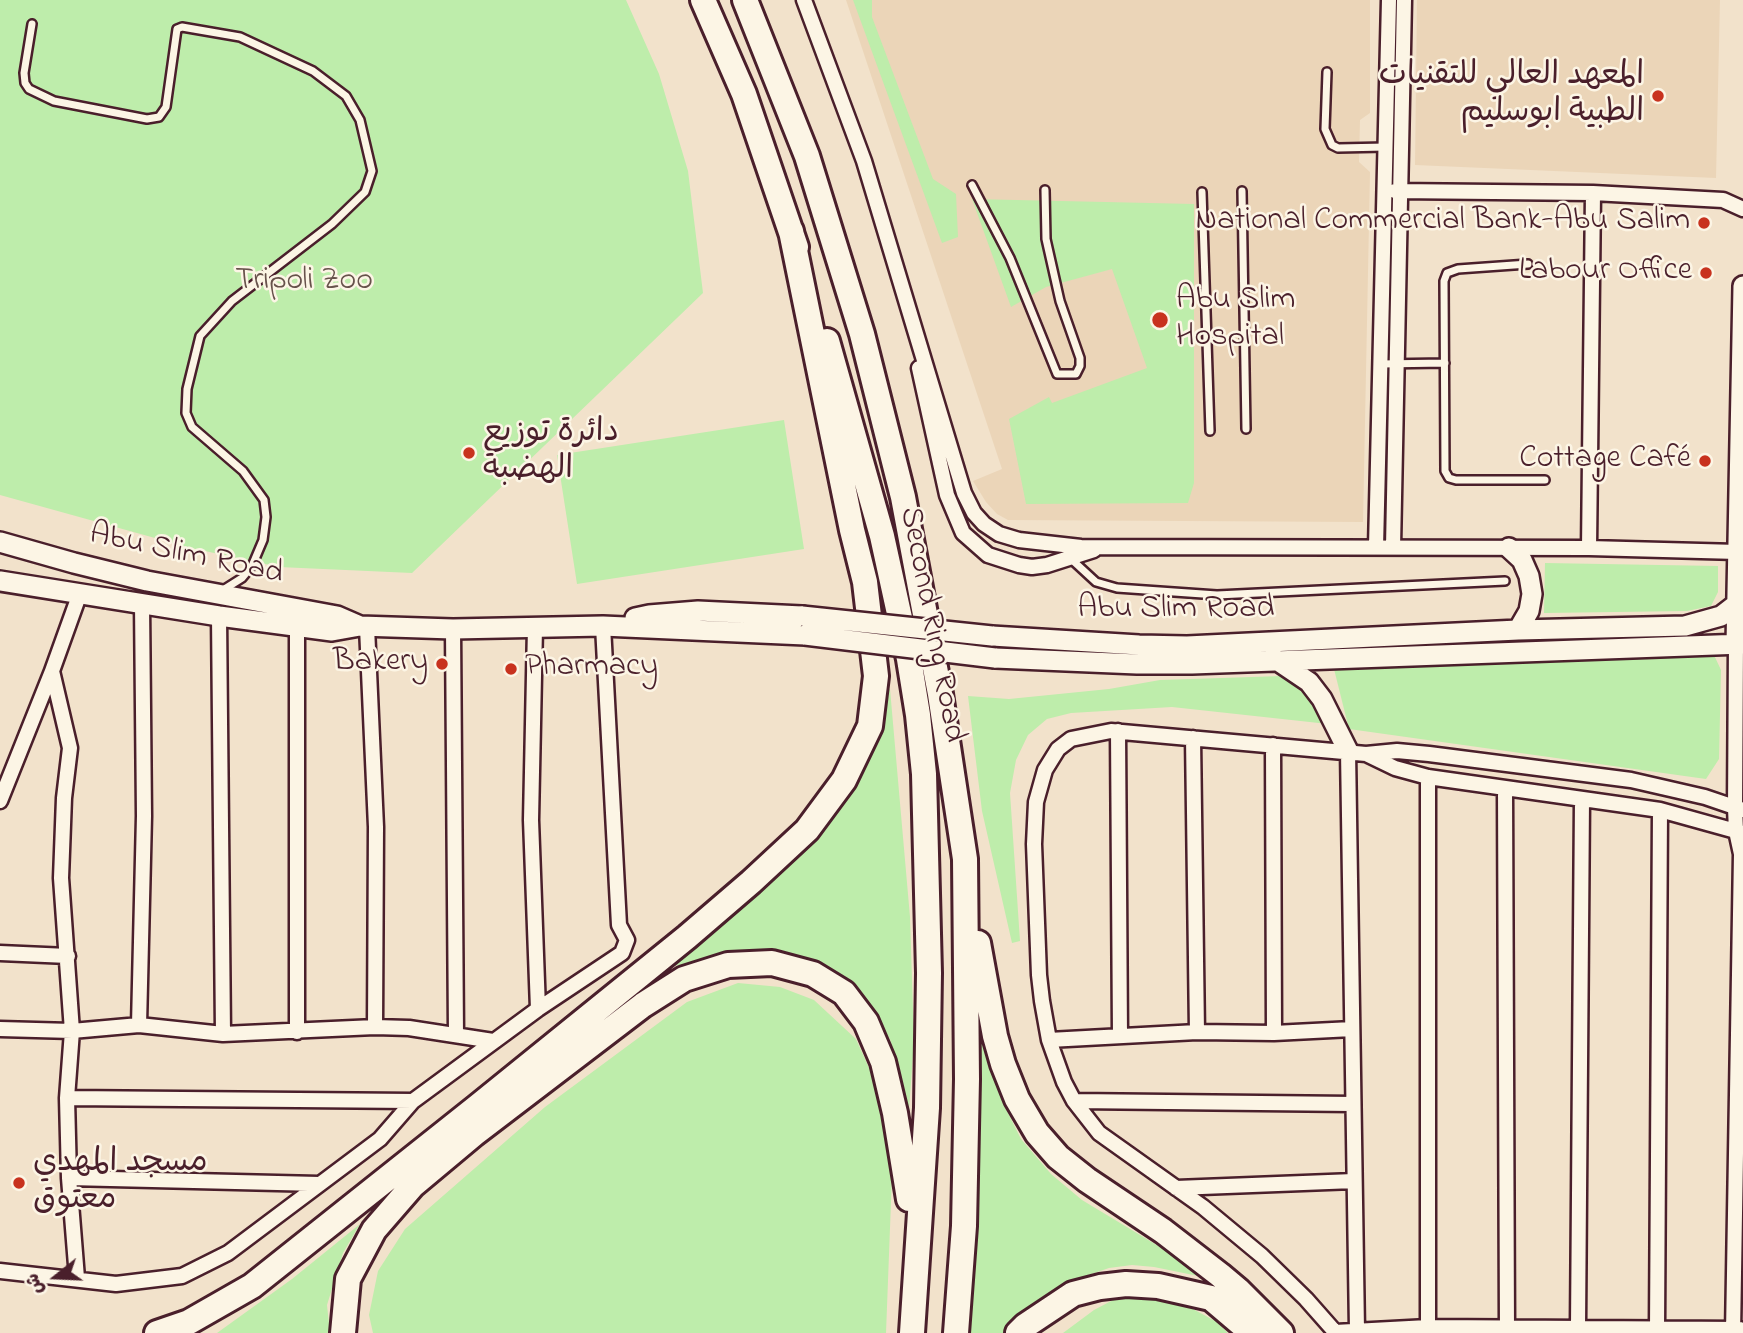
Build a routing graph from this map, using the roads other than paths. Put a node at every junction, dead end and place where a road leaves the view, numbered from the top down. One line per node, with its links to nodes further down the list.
1 (703, 0): 17 (highway, Second Ring Road)
2 (745, 0): 65 (highway, Second Ring Road)
3 (804, 0): 20 (street)
4 (1389, 0): 8 (street)
5 (1404, 0): 8 (street)
6 (32, 24): 39 (lane)
7 (1327, 72): 9 (lane)
8 (1395, 97): 9 (street); 13 (street)
9 (1387, 147): 13 (street)
10 (972, 185): 11 (lane)
11 (1045, 190)
12 (1242, 191): 25 (lane)
13 (1394, 191): 15 (street); 22 (street); 24 (street)
14 (1202, 192): 26 (lane)
15 (1593, 193): 16 (street); 33 (street)
16 (1743, 209)
17 (791, 231): 90 (highway, Second Ring Road); 100 (highway)
18 (1528, 264): 23 (lane)
19 (1743, 286): 21 (main road)
20 (912, 321): 29 (street); 35 (street)
21 (1742, 340): 34 (main road)
22 (1398, 363): 23 (lane); 24 (lane); 31 (street)
23 (1444, 363): 27 (lane)
24 (1381, 364): 30 (street)
25 (1246, 429)
26 (1210, 430)
27 (1545, 480)
28 (0, 541): 39 (main road, Abu Slim Road)
29 (1105, 546): 30 (street); 35 (street)
30 (1376, 547): 31 (street)
31 (1393, 547): 32 (street)
32 (1509, 548): 33 (street); 49 (main road)
33 (1589, 548): 34 (street)
34 (1740, 552): 40 (main road)
35 (1070, 558): 36 (lane)
36 (1505, 582)
37 (0, 583): 38 (main road, Abu Slim Road)
38 (80, 593): 41 (main road, Abu Slim Road); 52 (street)
39 (216, 594): 45 (main road, Abu Slim Road)
40 (1740, 602): 49 (main road, Abu Slim Road); 50 (main road)
41 (142, 603): 42 (main road, Abu Slim Road); 69 (street)
42 (219, 616): 47 (main road, Abu Slim Road); 77 (street)
43 (603, 626): 44 (main road, Abu Slim Road); 46 (main road, Abu Slim Road); 68 (street)
44 (804, 626): 49 (main road, Abu Slim Road, bridge); 51 (main road, Abu Slim Road, bridge)
45 (364, 627): 47 (main road, Abu Slim Road); 48 (main road, Abu Slim Road); 70 (street)
46 (536, 627): 48 (main road, Abu Slim Road); 68 (street)
47 (297, 628): 74 (street)
48 (453, 628): 78 (street)
49 (1518, 630)
50 (1740, 644): 51 (main road, Abu Slim Road); 61 (street)
51 (1275, 659): 56 (main road)
52 (52, 671): 60 (street); 67 (street)
53 (1118, 731): 54 (street); 79 (street); 80 (street)
54 (1193, 738): 55 (street); 75 (street)
55 (1273, 745): 56 (street); 76 (street)
56 (1357, 752): 57 (street); 61 (street); 72 (street)
57 (1428, 777): 58 (street); 93 (street)
58 (1505, 789): 59 (street); 95 (street)
59 (1582, 800): 62 (street); 94 (street)
60 (0, 801)
61 (1739, 809): 63 (street)
62 (1660, 810): 63 (street); 97 (street)
63 (1739, 832): 64 (street)
64 (1742, 853): 98 (street)
65 (965, 859): 103 (highway, Second Ring Road); 106 (highway)
66 (0, 953): 67 (street)
67 (68, 956): 73 (street)
68 (538, 1009): 81 (street)
69 (139, 1024): 73 (street); 77 (street)
70 (375, 1027): 74 (street); 78 (street)
71 (0, 1029): 73 (street)
72 (1352, 1029): 76 (street); 85 (street)
73 (72, 1031): 82 (street)
74 (297, 1032): 77 (street)
75 (1197, 1032): 76 (street); 79 (street)
76 (1274, 1033)
77 (223, 1034)
78 (456, 1035): 81 (street)
79 (1120, 1036): 80 (street)
80 (1049, 1040): 84 (street)
81 (493, 1041): 83 (street)
82 (67, 1098): 83 (street); 86 (street)
83 (413, 1101): 88 (street)
84 (1074, 1101): 85 (street); 89 (street)
85 (1353, 1104): 87 (street)
86 (69, 1178): 88 (street); 92 (street)
87 (1354, 1181): 89 (street); 96 (street)
88 (319, 1184): 92 (street)
89 (1176, 1188): 99 (street)
90 (916, 1250): 101 (highway); 102 (highway, Second Ring Road)
91 (0, 1270): 92 (street)
92 (77, 1278)
93 (1428, 1327): 95 (street); 96 (street)
94 (1578, 1327): 95 (street); 97 (street)
95 (1507, 1329)
96 (1357, 1330): 99 (street)
97 (1657, 1330): 98 (street)
98 (1737, 1331)
99 (1336, 1332)
100 (157, 1333)
101 (343, 1333)
102 (912, 1333)
103 (956, 1333)
104 (1018, 1333): 105 (highway)
105 (1252, 1333)
106 (1281, 1333)

